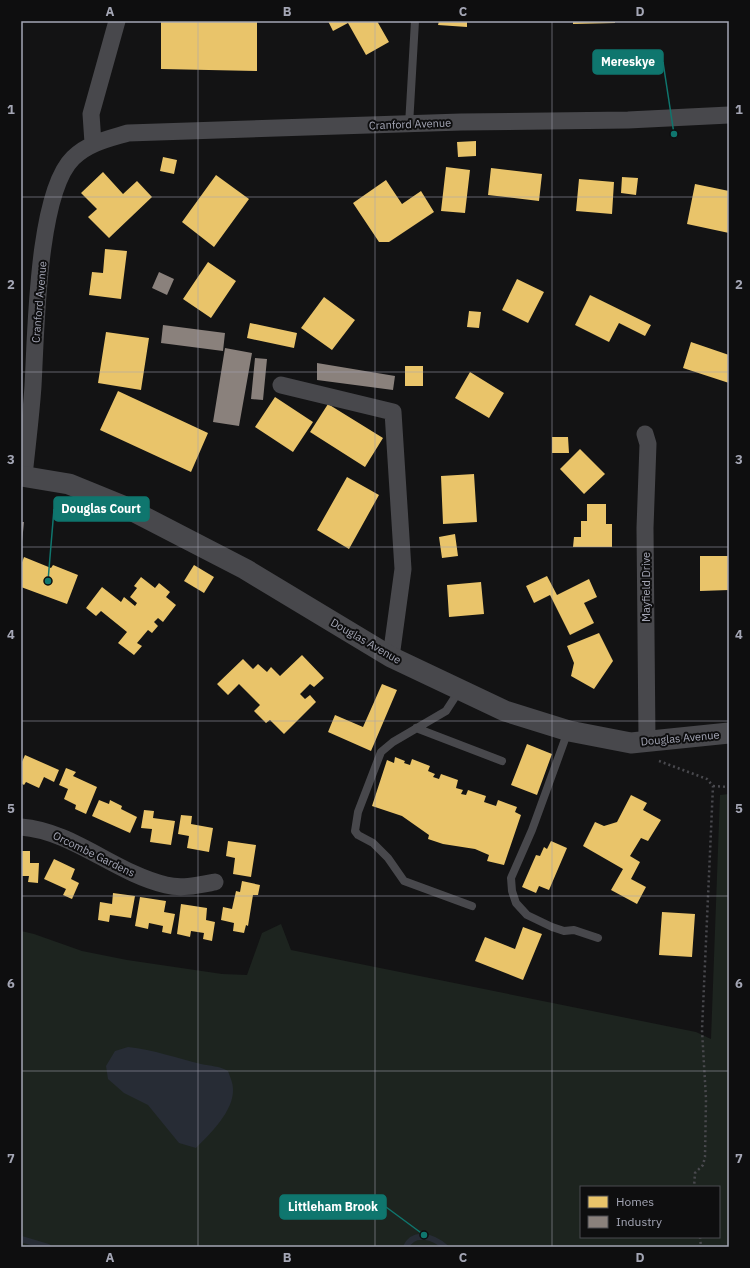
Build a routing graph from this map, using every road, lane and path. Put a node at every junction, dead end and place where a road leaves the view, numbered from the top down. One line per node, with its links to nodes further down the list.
1 (117, 21): 5 (street)
2 (415, 21): 4 (lane)
3 (729, 115): 4 (street, Cranford Avenue)
4 (409, 125): 5 (street, Cranford Avenue)
5 (93, 143): 8 (street, Cranford Avenue)
6 (281, 385): 9 (street)
7 (645, 434): 14 (street, Mayfield Drive)
8 (23, 476): 9 (street, Douglas Avenue)
9 (391, 657): 10 (street, Douglas Avenue)
10 (459, 691): 11 (lane); 12 (street, Douglas Avenue)
11 (416, 728): 15 (lane); 20 (lane)
12 (569, 731): 14 (street, Douglas Avenue); 21 (lane)
13 (729, 733): 14 (street, Douglas Avenue)
14 (639, 741): 16 (path)
15 (502, 761)
16 (713, 786): 17 (path); 22 (path)
17 (729, 787)
18 (21, 827): 19 (street, Orcombe Gardens)
19 (215, 882)
20 (472, 906)
21 (598, 938)
22 (694, 1186)

